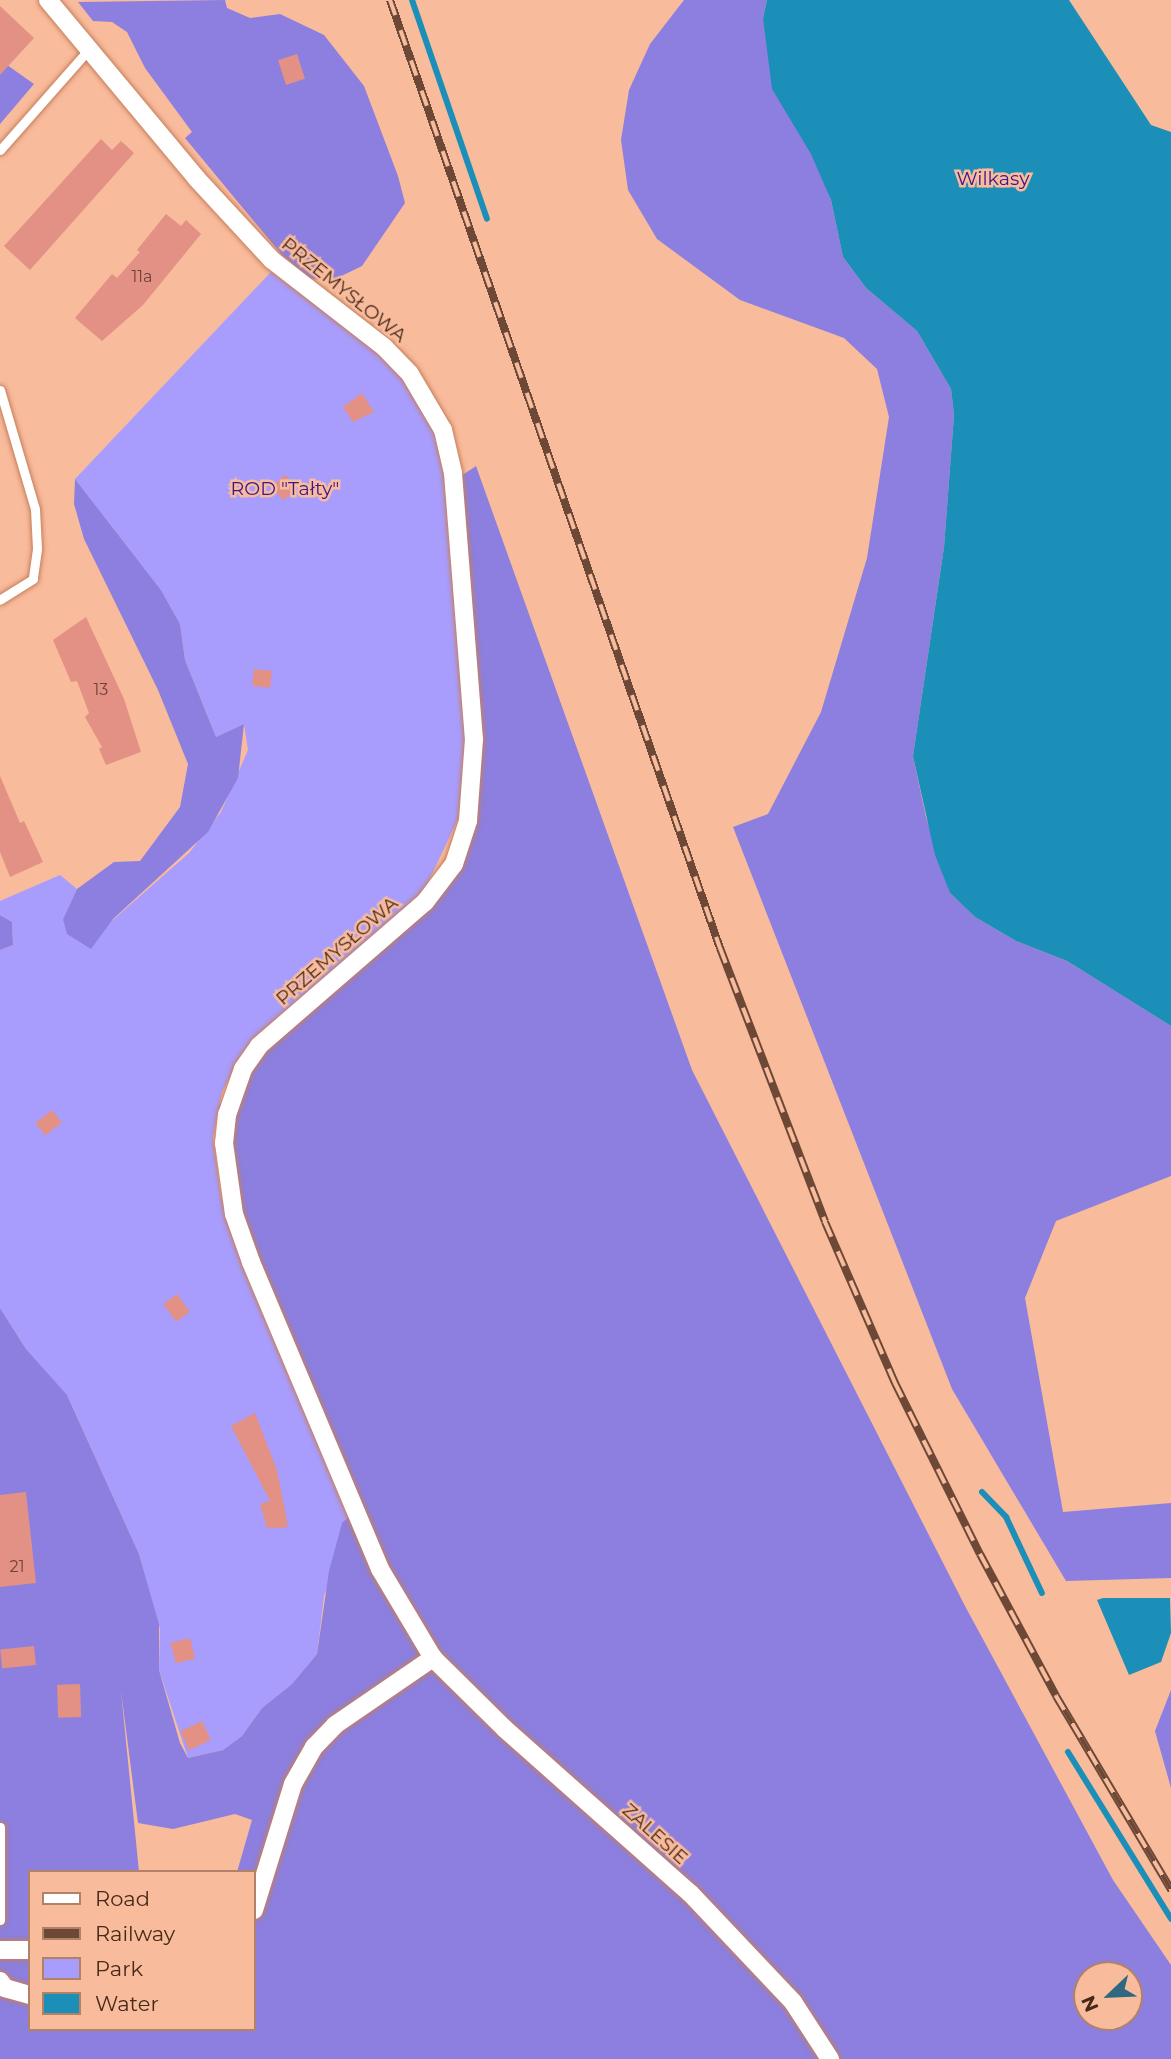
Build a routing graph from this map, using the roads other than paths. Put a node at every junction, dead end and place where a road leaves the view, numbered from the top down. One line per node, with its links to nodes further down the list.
1 (48, 0): 2 (street, PRZEMYSŁOWA)
2 (89, 49): 3 (lane); 6 (street, PRZEMYSŁOWA)
3 (0, 150)
4 (0, 390): 5 (lane)
5 (0, 600)
6 (433, 1658): 8 (street); 14 (street, ZALESIE)
7 (0, 1826): 9 (lane)
8 (256, 1904)
9 (0, 1920)
10 (0, 1950): 11 (street)
11 (28, 1950)
12 (0, 1981): 13 (street)
13 (28, 1994)
14 (830, 2059)

